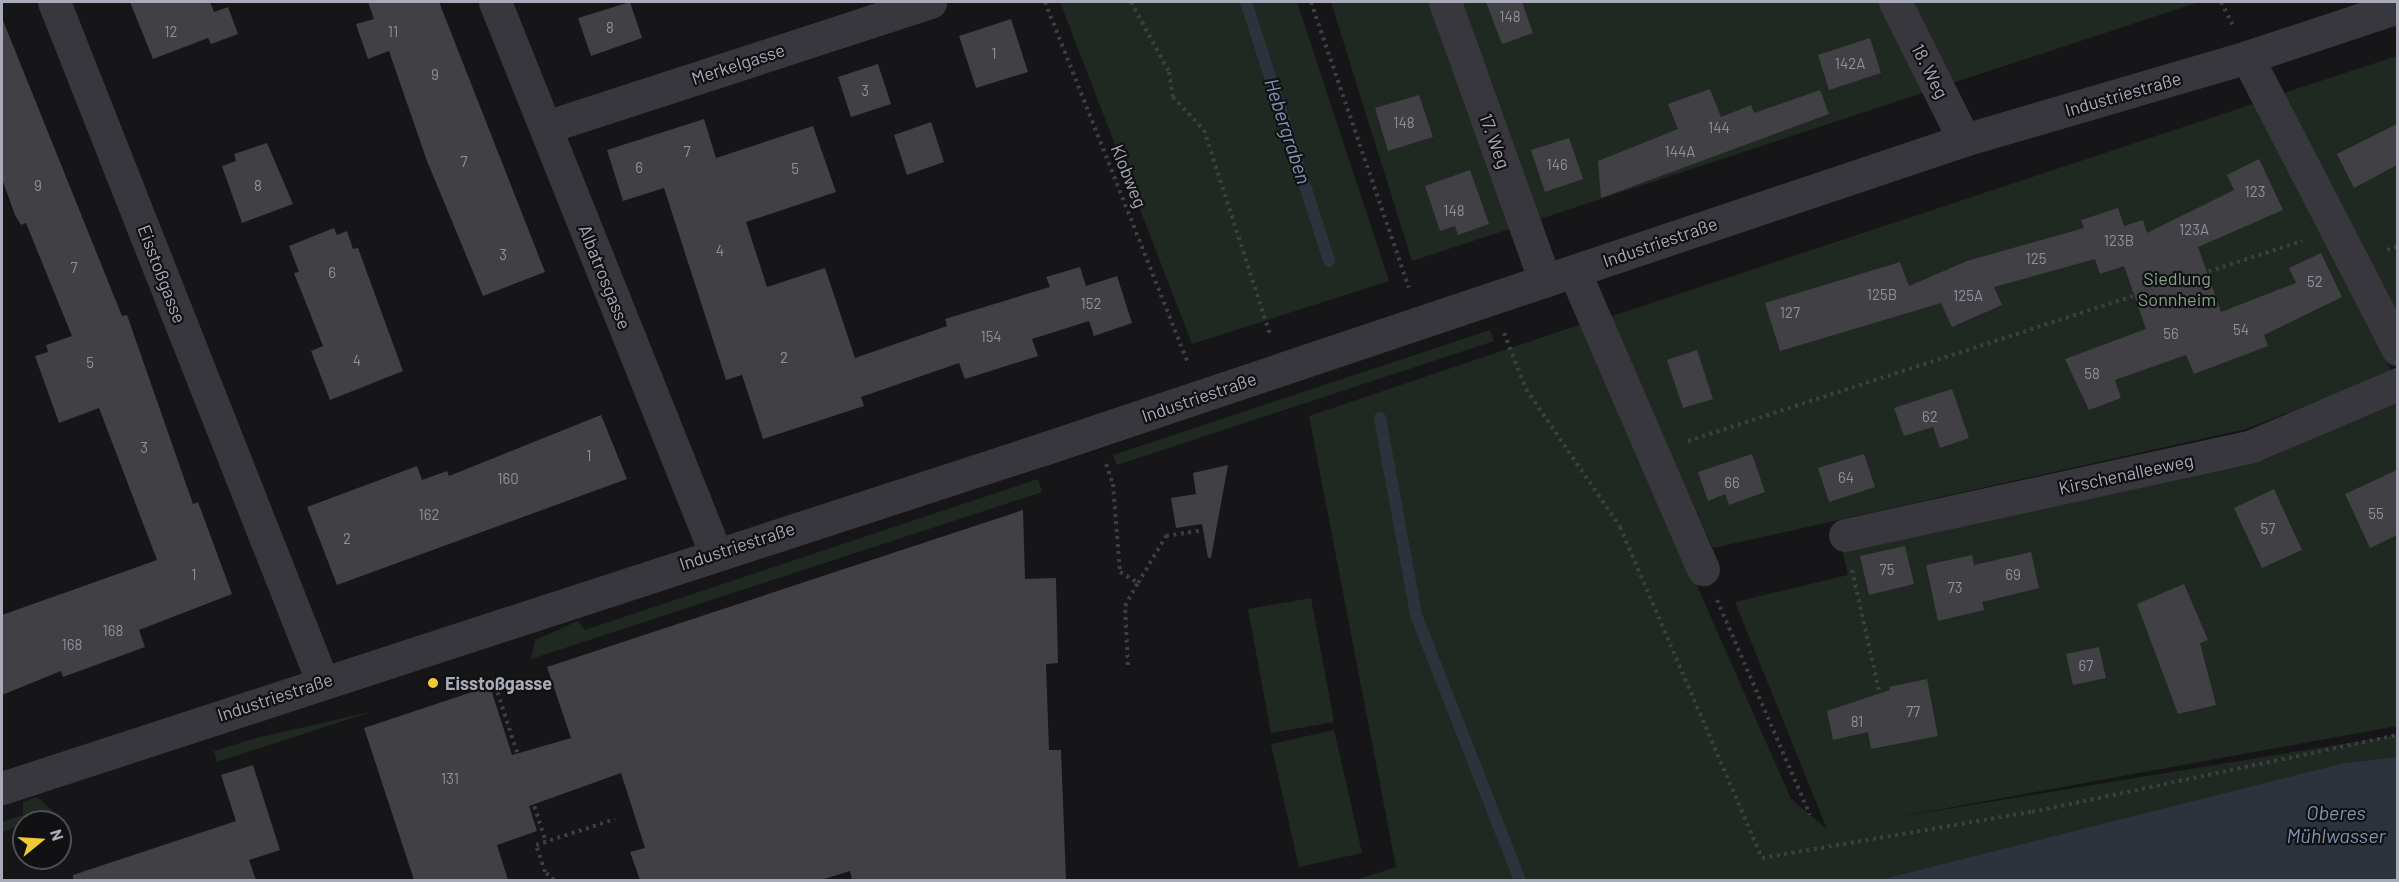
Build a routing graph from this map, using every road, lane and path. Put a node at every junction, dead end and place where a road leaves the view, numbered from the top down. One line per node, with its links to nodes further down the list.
1 (54, 2): 32 (street, Eisstoßgasse)
2 (495, 2): 13 (street, Albatrosgasse)
3 (930, 2): 13 (street, Merkelgasse)
4 (1045, 2): 21 (path, Klobweg)
5 (1131, 2): 19 (path)
6 (1311, 2): 18 (path)
7 (1445, 2): 16 (street, 17. Weg)
8 (1895, 2): 14 (street, 18. Weg)
9 (2221, 2): 11 (path)
10 (2397, 7): 12 (street, Industriestraße)
11 (2226, 12)
12 (2247, 57): 14 (street, Industriestraße); 15 (street)
13 (546, 127): 27 (street, Albatrosgasse)
14 (1965, 140): 16 (street, Industriestraße)
15 (2335, 230): 20 (street); 24 (path)
16 (1560, 276): 17 (street, Industriestraße); 24 (street, 17. Weg)
17 (1491, 299): 18 (street, Industriestraße); 34 (path)
18 (1421, 323): 23 (street, Industriestraße)
19 (1270, 335)
20 (2397, 350)
21 (1187, 361)
22 (2397, 384): 26 (street, Kirschenalleeweg)
23 (1095, 432): 27 (street, Industriestraße); 29 (path)
24 (1653, 452): 28 (street, 17. Weg)
25 (1203, 530): 29 (path)
26 (1845, 535): 33 (path)
27 (715, 552): 32 (street, Industriestraße)
28 (1703, 569): 36 (path)
29 (1138, 583): 30 (path)
30 (1128, 665)
31 (493, 678): 38 (path)
32 (322, 681): 35 (street, Industriestraße)
33 (1880, 695)
34 (2397, 735)
35 (2, 788)
36 (1810, 814)
37 (615, 819): 38 (path)
38 (546, 842): 39 (path)
39 (554, 880)

